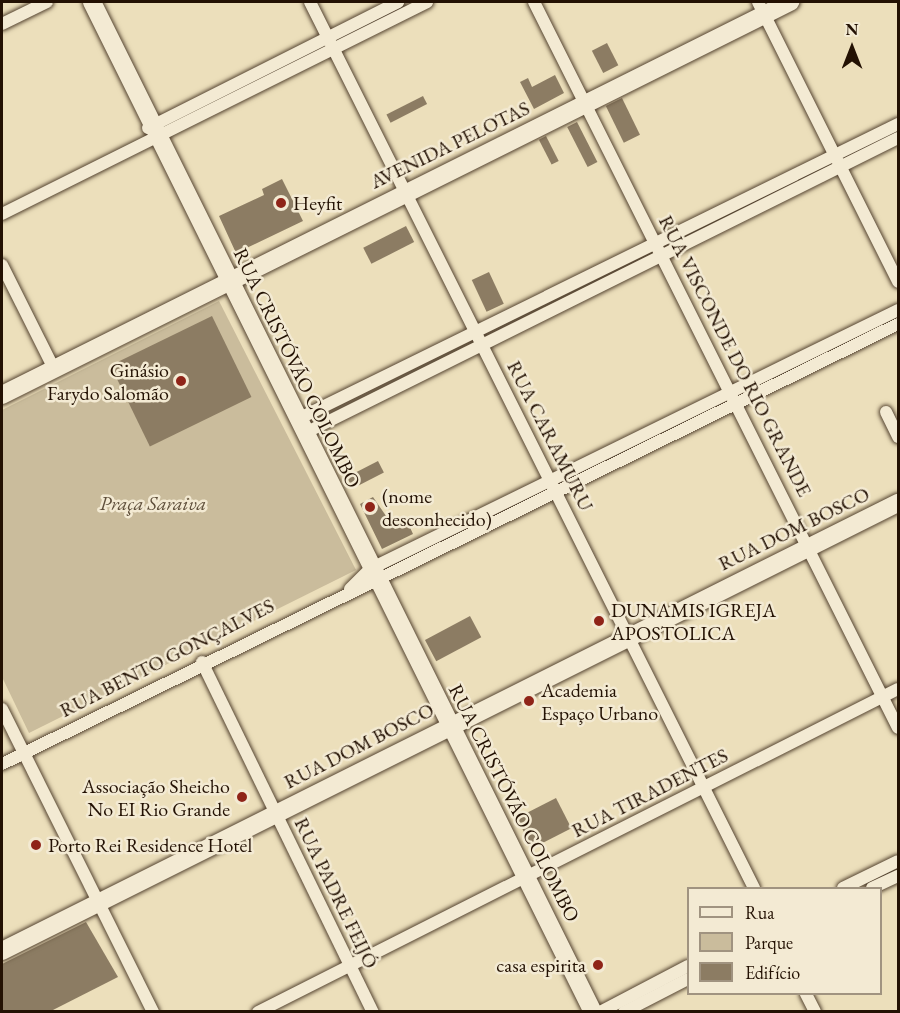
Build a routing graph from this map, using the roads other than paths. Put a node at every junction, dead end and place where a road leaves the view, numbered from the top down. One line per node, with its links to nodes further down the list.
1 (47, 2): 10 (street)
2 (92, 2): 19 (street, RUA CRISTÓVÃO COLOMBO)
3 (310, 2): 11 (street, RUA CARAMURU)
4 (399, 2): 9 (street)
5 (427, 2): 9 (street)
6 (534, 2): 17 (street, RUA VISCONDE DO RIO GRANDE)
7 (790, 2): 8 (street, AVENIDA PELOTAS)
8 (761, 8): 17 (street, AVENIDA PELOTAS); 21 (street)
9 (376, 20): 11 (street); 12 (street)
10 (2, 24)
11 (328, 37): 12 (street, RUA CARAMURU); 13 (street)
12 (334, 49): 14 (street); 23 (street, RUA CARAMURU)
13 (285, 59): 14 (street); 15 (street)
14 (291, 72): 16 (street)
15 (238, 81): 16 (street); 19 (street)
16 (244, 96): 19 (street)
17 (586, 104): 23 (street, AVENIDA PELOTAS); 25 (street, RUA VISCONDE DO RIO GRANDE)
18 (898, 123): 21 (street)
19 (156, 130): 24 (street); 27 (street, RUA CRISTÓVÃO COLOMBO)
20 (898, 138): 22 (street)
21 (834, 156): 22 (street); 25 (street)
22 (840, 168): 25 (street); 28 (street)
23 (405, 190): 27 (street, AVENIDA PELOTAS); 31 (street, RUA CARAMURU)
24 (2, 213)
25 (659, 249): 31 (street); 37 (street, RUA VISCONDE DO RIO GRANDE)
26 (2, 265): 34 (street)
27 (229, 282): 34 (street, AVENIDA PELOTAS); 39 (street, RUA CRISTÓVÃO COLOMBO)
28 (898, 282)
29 (898, 310): 32 (street, RUA BENTO GONÇALVES)
30 (898, 324): 32 (street, RUA BENTO GONÇALVES)
31 (479, 337): 33 (street); 35 (street); 41 (street, RUA CARAMURU)
32 (856, 338): 37 (street, RUA BENTO GONÇALVES)
33 (423, 357): 35 (street); 39 (street)
34 (54, 369): 36 (street, AVENIDA PELOTAS)
35 (429, 370): 39 (street)
36 (2, 395)
37 (734, 399): 41 (street, RUA BENTO GONÇALVES); 43 (street, RUA VISCONDE DO RIO GRANDE)
38 (886, 412): 40 (street)
39 (301, 426): 44 (street, RUA CRISTÓVÃO COLOMBO)
40 (898, 437)
41 (555, 488): 44 (street, RUA BENTO GONÇALVES); 45 (street, RUA CARAMURU)
42 (898, 502): 43 (street, RUA DOM BOSCO)
43 (809, 548): 45 (street, RUA DOM BOSCO); 48 (street, RUA VISCONDE DO RIO GRANDE)
44 (373, 576): 46 (street, RUA BENTO GONÇALVES); 50 (street, RUA CRISTÓVÃO COLOMBO)
45 (629, 635): 50 (street, RUA DOM BOSCO); 54 (street, RUA CARAMURU)
46 (202, 662): 52 (street, RUA BENTO GONÇALVES); 55 (street, RUA PADRE FEIJÓ)
47 (898, 690): 48 (street, RUA TIRADENTES)
48 (883, 698): 51 (street, RUA VISCONDE DO RIO GRANDE); 54 (street, RUA TIRADENTES)
49 (2, 709): 52 (street)
50 (450, 726): 55 (street, RUA DOM BOSCO); 57 (street, RUA CRISTÓVÃO COLOMBO)
51 (898, 728)
52 (24, 753): 53 (street, RUA BENTO GONÇALVES); 62 (street)
53 (2, 764)
54 (703, 788): 57 (street, RUA TIRADENTES); 59 (street, RUA CARAMURU)
55 (275, 814): 62 (street, RUA DOM BOSCO); 64 (street, RUA PADRE FEIJÓ)
56 (898, 861): 60 (street)
57 (527, 876): 64 (street, RUA TIRADENTES); 71 (street, RUA CRISTÓVÃO COLOMBO)
58 (898, 876): 61 (street)
59 (753, 887)
60 (845, 887)
61 (874, 887)
62 (101, 901): 63 (street, RUA DOM BOSCO); 68 (street)
63 (2, 951)
64 (351, 966): 69 (street, RUA TIRADENTES); 70 (street, RUA PADRE FEIJÓ)
65 (687, 967): 72 (street)
66 (687, 980): 73 (street)
67 (807, 995): 74 (street)
68 (153, 1011)
69 (258, 1011)
70 (373, 1011)
71 (594, 1011)
72 (600, 1011)
73 (624, 1011)
74 (814, 1011)

